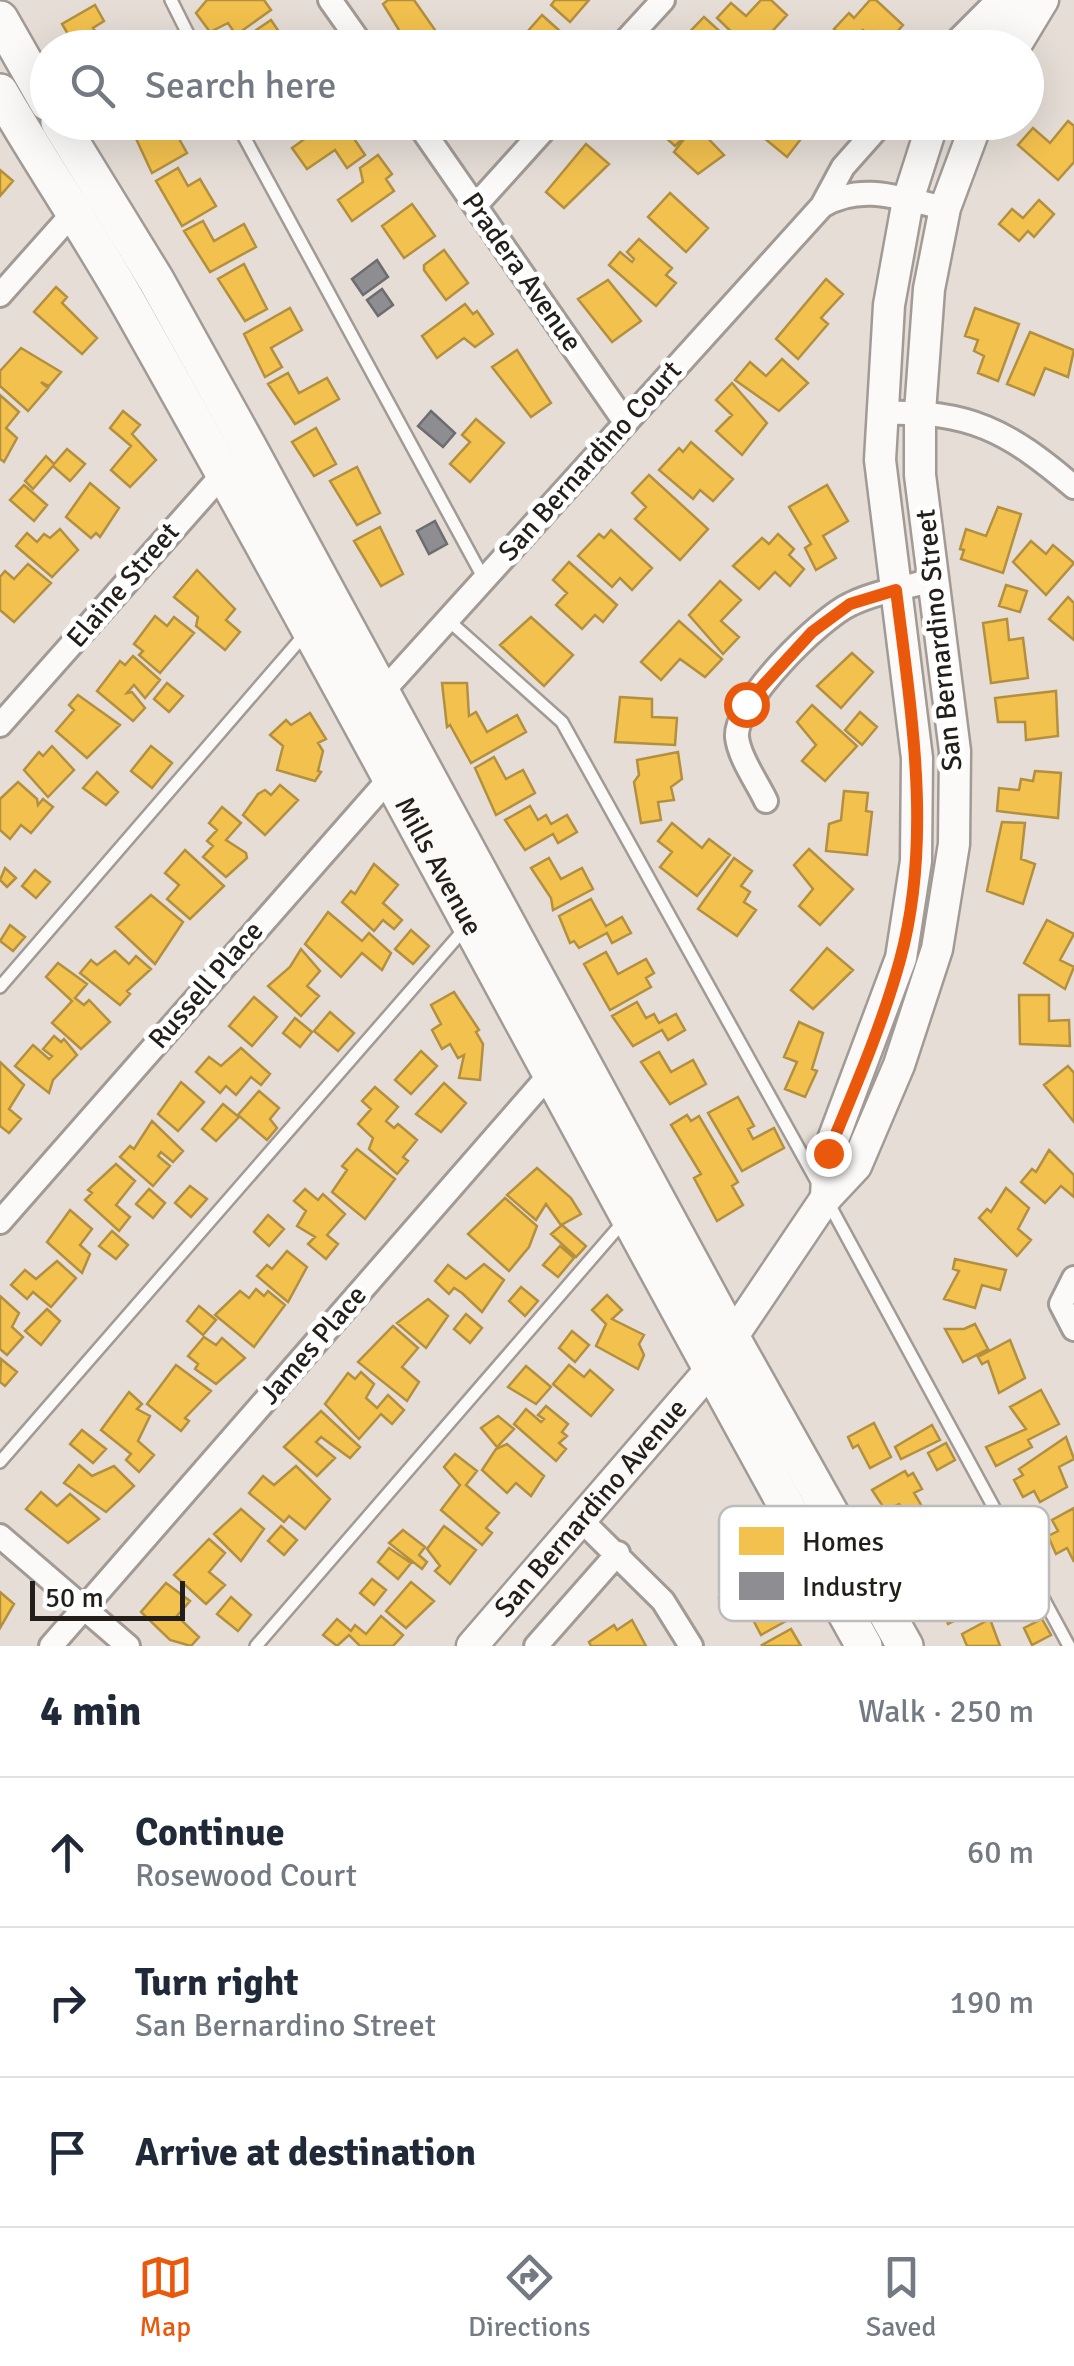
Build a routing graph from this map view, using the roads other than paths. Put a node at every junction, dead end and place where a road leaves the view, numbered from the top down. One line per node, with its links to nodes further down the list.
1 (171, 0): 8 (lane)
2 (330, 0): 9 (street)
3 (662, 0): 10 (street)
4 (998, 0): 11 (street)
5 (1016, 0): 12 (main road)
6 (1043, 0): 13 (main road)
7 (0, 19): 14 (main road)
8 (186, 30)
9 (351, 30)
10 (635, 30)
11 (968, 30)
12 (993, 30)
13 (1025, 30)
14 (30, 72)
15 (0, 92): 16 (main road, Mills Avenue)
16 (30, 130)
17 (37, 140): 26 (main road, Mills Avenue)
18 (65, 140): 26 (main road, Mills Avenue)
19 (246, 140): 36 (lane)
20 (431, 140): 27 (street, Pradera Avenue)
21 (535, 140): 27 (street)
22 (866, 140): 28 (street, San Bernardino Court)
23 (928, 140): 25 (main road, San Bernardino Street)
24 (970, 140): 29 (main road, San Bernardino Street)
25 (908, 200): 28 (street); 29 (street); 32 (main road, San Bernardino Street)
26 (85, 201): 30 (street); 34 (main road, Mills Avenue)
27 (476, 204): 33 (street, Pradera Avenue)
28 (822, 206): 33 (street, San Bernardino Court)
29 (946, 208): 31 (main road, San Bernardino Street)
30 (0, 294)
31 (920, 412): 32 (street); 35 (street); 37 (main road, San Bernardino Street)
32 (881, 413): 38 (main road, San Bernardino Street)
33 (625, 422): 36 (street, San Bernardino Court)
34 (236, 461): 40 (main road, Mills Avenue); 41 (main road, Mills Avenue); 43 (street, Elaine Street)
35 (1074, 487)
36 (484, 578): 39 (street, San Bernardino Court)
37 (934, 580): 38 (street); 51 (main road, San Bernardino Street)
38 (896, 590): 46 (street); 51 (main road, San Bernardino Street)
39 (448, 620): 41 (street, San Bernardino Court); 51 (lane)
40 (309, 630): 42 (main road, Mills Avenue); 48 (lane)
41 (384, 690): 42 (street, San Bernardino Court); 44 (main road, Mills Avenue)
42 (360, 717): 45 (main road, Mills Avenue)
43 (0, 726)
44 (418, 754): 45 (street, Russell Place); 49 (main road, Mills Avenue)
45 (390, 776): 47 (main road, Mills Avenue); 53 (street, Russell Place)
46 (766, 801)
47 (470, 923): 50 (main road, Mills Avenue); 58 (lane)
48 (0, 987)
49 (578, 1046): 50 (street, James Place); 56 (main road, Mills Avenue)
50 (552, 1072): 52 (main road, Mills Avenue); 66 (street, James Place)
51 (826, 1198): 56 (main road, San Bernardino Street); 61 (lane)
52 (628, 1217): 57 (main road, Mills Avenue); 71 (lane)
53 (0, 1222)
54 (1074, 1278): 55 (street)
55 (1074, 1328)
56 (732, 1338): 57 (main road, San Bernardino Street); 60 (main road, Mills Avenue)
57 (710, 1370): 59 (main road, Mills Avenue); 62 (main road, San Bernardino Avenue)
58 (0, 1462)
59 (786, 1506)
60 (826, 1506)
61 (994, 1506)
62 (583, 1522): 64 (street); 72 (main road, San Bernardino Avenue)
63 (0, 1536): 66 (street)
64 (618, 1553): 73 (street); 74 (street)
65 (1049, 1607): 77 (lane)
66 (84, 1608): 69 (street, James Place); 70 (street)
67 (850, 1621): 75 (main road, Mills Avenue)
68 (891, 1621): 76 (main road, Mills Avenue)
69 (50, 1646)
70 (128, 1646)
71 (256, 1646)
72 (472, 1646)
73 (536, 1646)
74 (691, 1646)
75 (864, 1646)
76 (905, 1646)
77 (1070, 1646)

